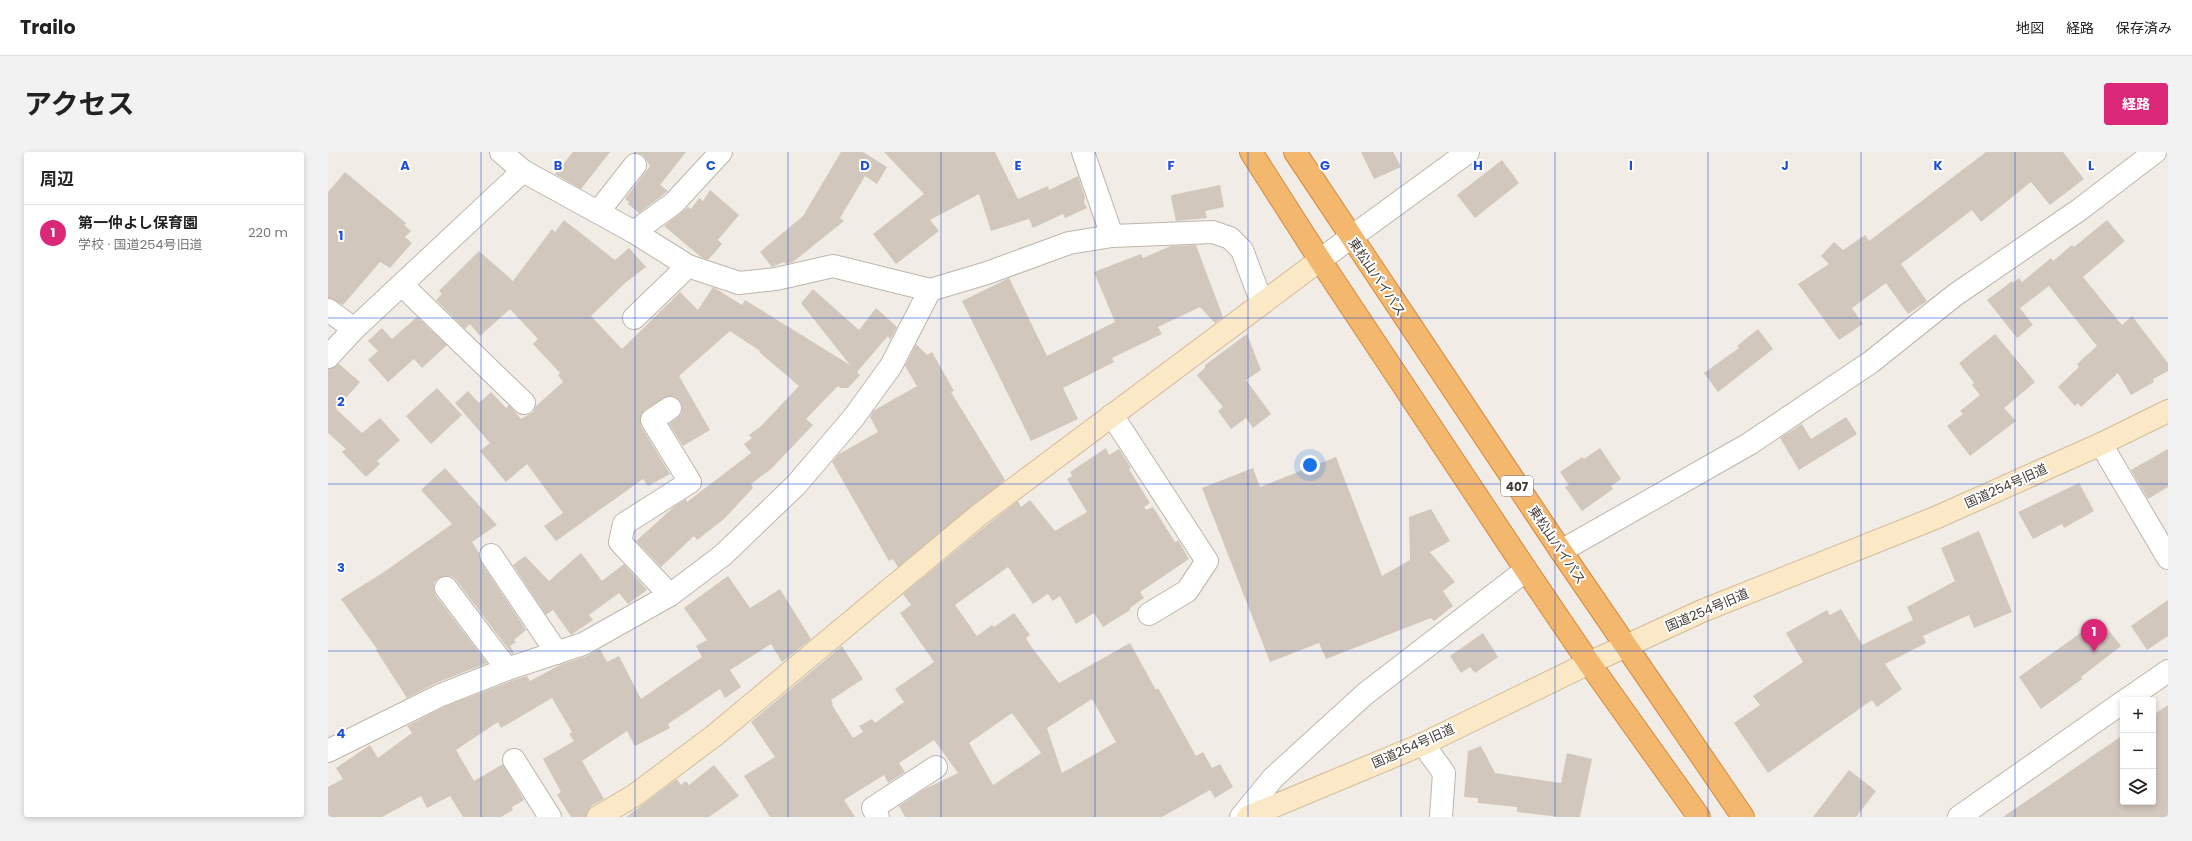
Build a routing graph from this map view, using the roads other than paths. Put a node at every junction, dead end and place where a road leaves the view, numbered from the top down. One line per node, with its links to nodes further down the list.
1 (501, 152): 9 (street)
2 (720, 152): 11 (street)
3 (1083, 152): 12 (street)
4 (1251, 152): 14 (highway, 407)
5 (1295, 152): 13 (highway, 東松山バイパス / 407)
6 (1468, 152): 13 (street)
7 (2155, 152): 28 (street)
8 (635, 165): 10 (street)
9 (523, 171): 10 (street); 16 (street)
10 (598, 212): 11 (street)
11 (634, 232): 15 (street)
12 (1112, 236): 17 (street); 18 (street)
13 (1351, 238): 14 (street); 28 (highway, 東松山バイパス / 407)
14 (1320, 260): 18 (street); 31 (highway, 407)
15 (688, 266): 17 (street); 20 (street)
16 (402, 285): 21 (street); 23 (street)
17 (930, 290): 33 (street)
18 (1262, 303): 26 (street)
19 (328, 310): 21 (street)
20 (634, 318)
21 (354, 329): 22 (street)
22 (328, 357)
23 (524, 403)
24 (670, 408): 33 (street)
25 (2168, 411): 27 (street, 国道254号旧道)
26 (1112, 415): 34 (street); 49 (street)
27 (2101, 444): 30 (street); 35 (street, 国道254号旧道)
28 (1560, 551): 35 (highway, 東松山バイパス / 407)
29 (491, 555): 36 (street)
30 (2168, 558)
31 (1526, 570): 37 (highway, 407); 51 (street)
32 (446, 588): 38 (street)
33 (670, 595): 36 (street)
34 (1149, 614)
35 (1625, 646): 37 (street, 国道254号旧道); 46 (highway, 東松山バイパス / 407)
36 (557, 653): 38 (street)
37 (1589, 663): 42 (street, 国道254号旧道); 47 (highway, 407)
38 (507, 669): 43 (street)
39 (2168, 671): 40 (street)
40 (2130, 697)
41 (2120, 704): 56 (street)
42 (1422, 744): 52 (street, 国道254号旧道); 53 (street)
43 (328, 751)
44 (514, 760): 48 (street)
45 (936, 767): 50 (street)
46 (1720, 782): 54 (highway, 東松山バイパス / 407); 55 (highway)
47 (1695, 813)
48 (550, 817)
49 (598, 817)
50 (878, 817)
51 (1241, 817)
52 (1248, 817)
53 (1441, 817)
54 (1743, 817)
55 (1750, 817)
56 (1959, 817)

